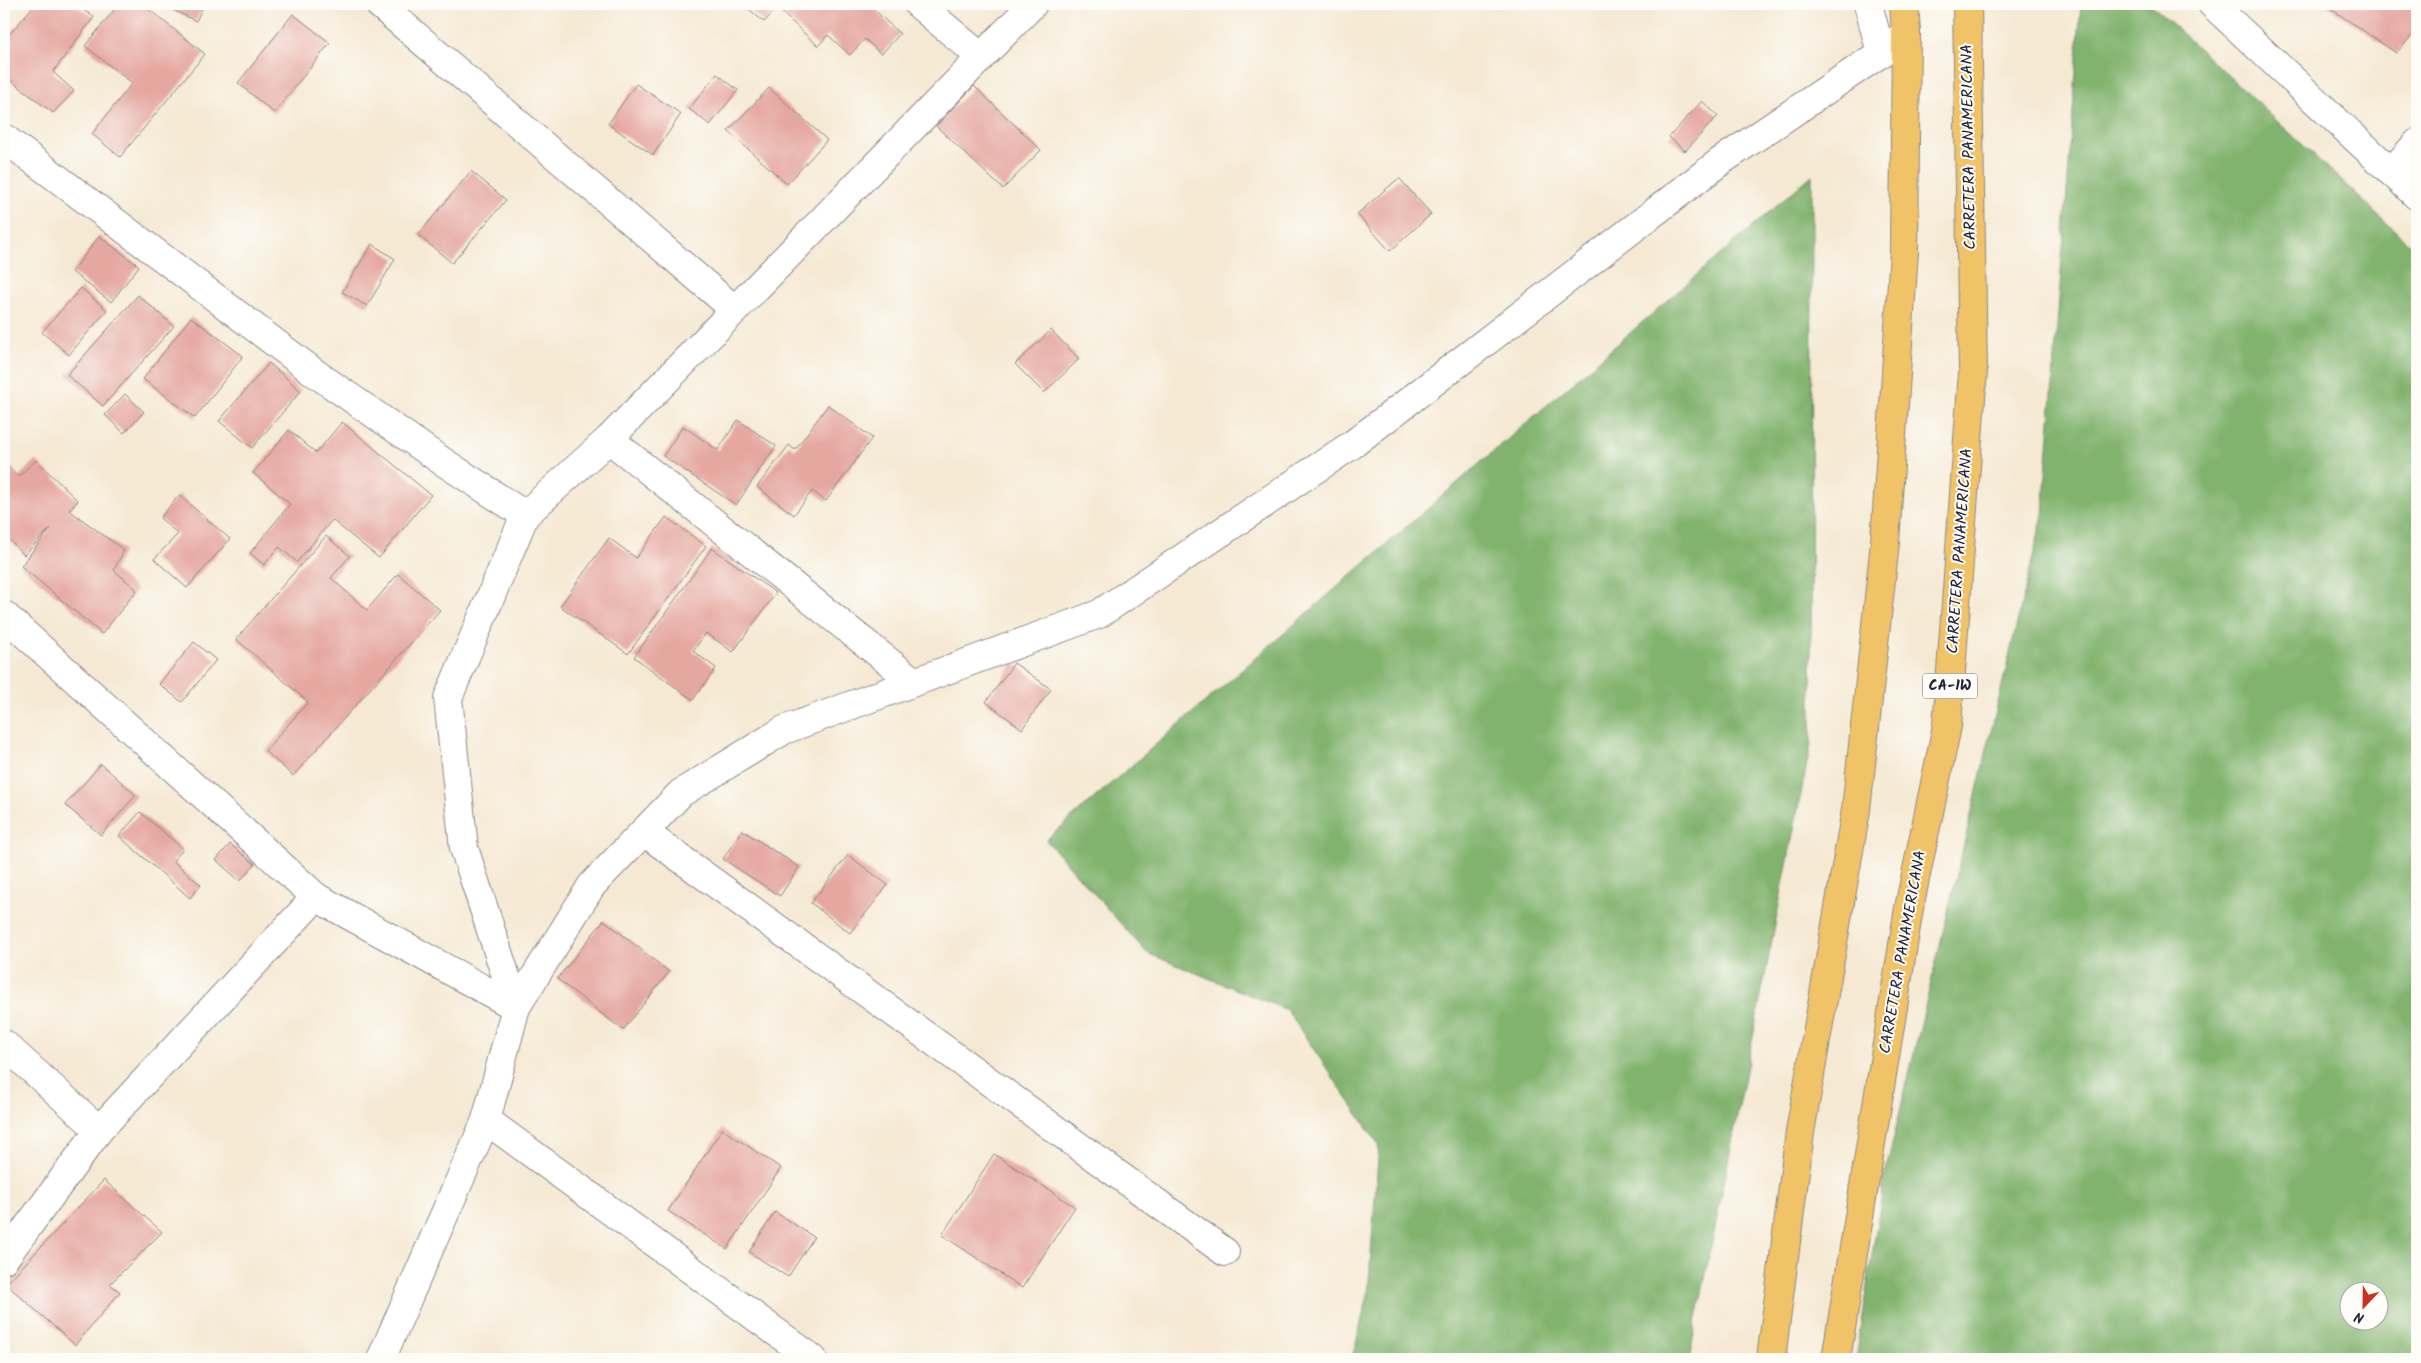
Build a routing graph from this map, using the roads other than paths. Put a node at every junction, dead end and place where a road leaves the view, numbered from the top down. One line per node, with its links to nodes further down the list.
1 (379, 4): 15 (street)
2 (918, 4): 10 (street)
3 (1033, 4): 10 (street)
4 (1868, 4): 9 (street)
5 (1904, 4): 8 (highway)
6 (2212, 4): 13 (street)
7 (1969, 5): 31 (highway, CARRETERA PANAMERICANA / CA-1W)
8 (1906, 33): 9 (street); 30 (highway)
9 (1881, 53): 19 (street)
10 (981, 57): 15 (street)
11 (4, 138): 17 (street)
12 (2417, 143): 13 (street)
13 (2392, 172): 14 (street)
14 (2417, 196)
15 (735, 310): 16 (street)
16 (609, 439): 17 (street); 19 (street)
17 (525, 515): 22 (street)
18 (4, 614): 21 (street)
19 (913, 681): 20 (street)
20 (644, 832): 22 (street); 26 (street)
21 (316, 897): 22 (street); 25 (street)
22 (516, 1007): 24 (street)
23 (4, 1044): 25 (street)
24 (486, 1120): 28 (street); 29 (street)
25 (99, 1130): 27 (street)
26 (1225, 1252)
27 (4, 1259)
28 (381, 1359)
29 (813, 1359)
30 (1771, 1359)
31 (1836, 1359)

